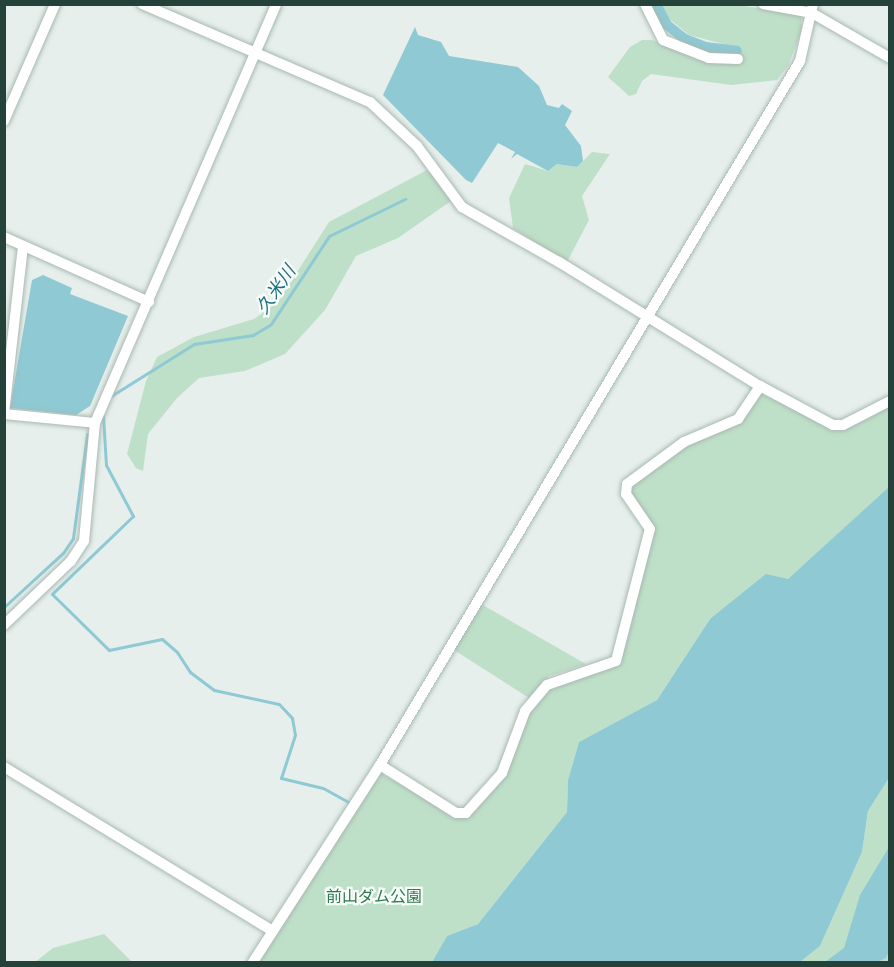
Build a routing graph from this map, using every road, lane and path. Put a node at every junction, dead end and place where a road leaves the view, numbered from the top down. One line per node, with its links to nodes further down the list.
1 (54, 4): 10 (street)
2 (142, 4): 7 (street)
3 (276, 4): 7 (street)
4 (645, 4): 9 (street)
5 (763, 4): 6 (street)
6 (813, 9): 8 (street); 14 (street)
7 (255, 53): 13 (street); 14 (street)
8 (890, 58)
9 (738, 59)
10 (4, 121)
11 (4, 237): 12 (street)
12 (22, 247): 13 (street); 17 (street)
13 (149, 302): 18 (street)
14 (647, 318): 15 (street); 20 (street)
15 (760, 386): 16 (street); 20 (street)
16 (890, 401)
17 (4, 413): 18 (street)
18 (95, 423): 19 (street)
19 (4, 625)
20 (380, 765): 22 (street)
21 (4, 767): 22 (street)
22 (273, 931): 23 (street)
23 (253, 963)

